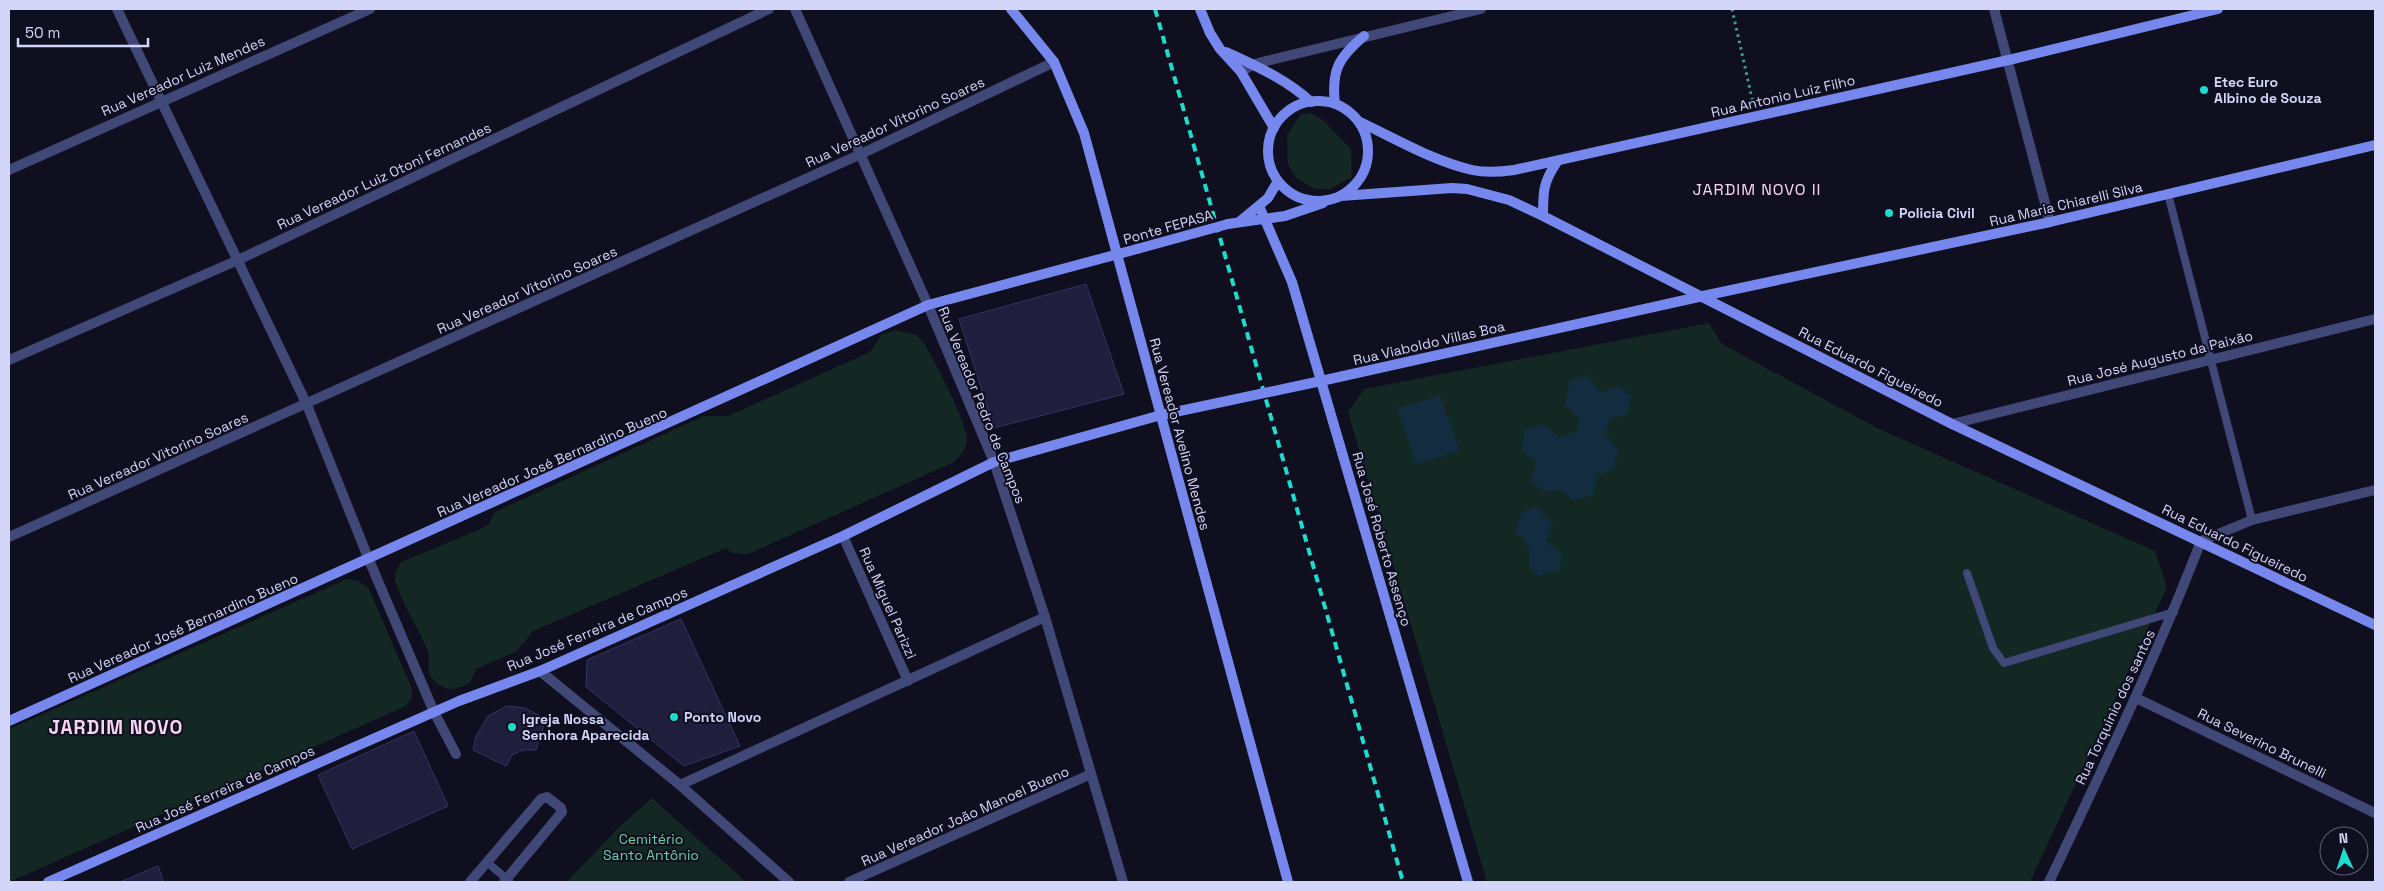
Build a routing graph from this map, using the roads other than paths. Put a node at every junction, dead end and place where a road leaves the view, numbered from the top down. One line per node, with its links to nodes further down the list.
1 (117, 9): 16 (street)
2 (370, 9): 16 (street, Rua Vereador Luiz Mendes)
3 (769, 9): 35 (street, Rua Vereador Luiz Otoni Fernandes)
4 (795, 9): 22 (street, Rua Vereador Pedro de Campos)
5 (1011, 9): 13 (main road, Rua Vereador Avelino Mendes)
6 (1200, 9): 11 (main road)
7 (1481, 9): 10 (street)
8 (1994, 9): 12 (street)
9 (2218, 9): 12 (main road, Rua Antonio Luiz Filho)
10 (1364, 36): 14 (street); 18 (main road)
11 (1220, 49): 14 (main road); 15 (main road)
12 (2007, 60): 23 (main road, Rua Antonio Luiz Filho); 33 (street)
13 (1054, 62): 22 (street, Rua Vereador Vitorino Soares); 34 (main road, Rua Vereador Avelino Mendes)
14 (1254, 64): 15 (street); 17 (main road)
15 (1241, 72): 20 (main road)
16 (162, 101): 24 (street, Rua Vereador Luiz Mendes); 35 (street)
17 (1311, 102): 18 (main road); 20 (main road)
18 (1335, 104): 19 (main road)
19 (1360, 122): 23 (main road, Rua Antonio Luiz Filho); 27 (main road)
20 (1274, 128): 25 (main road)
21 (2375, 145): 26 (main road, Rua Maria Chiarelli Silva)
22 (861, 154): 37 (street, Rua Vereador Pedro de Campos); 42 (street, Rua Vereador Vitorino Soares)
23 (1557, 162): 30 (main road)
24 (9, 170)
25 (1278, 181): 28 (main road); 29 (main road)
26 (2168, 194): 33 (main road, Rua Maria Chiarelli Silva); 39 (lane)
27 (1341, 196): 28 (main road); 30 (main road, Rua Eduardo Figueiredo)
28 (1326, 201): 31 (main road, Ponte FEPASA)
29 (1259, 206): 31 (main road, Rua José Roberto Assenço); 32 (main road)
30 (1543, 216): 36 (main road, Rua Eduardo Figueiredo)
31 (1265, 220): 32 (main road, Ponte FEPASA); 41 (main road, Rua José Roberto Assenço)
32 (1239, 222): 34 (main road, Ponte FEPASA, bridge)
33 (2050, 222): 36 (main road, Rua Maria Chiarelli Silva)
34 (1117, 256): 37 (main road, Rua Vereador José Bernardino Bueno); 43 (main road, Rua Vereador Avelino Mendes)
35 (238, 260): 40 (street, Rua Vereador Luiz Otoni Fernandes); 42 (street)
36 (1703, 296): 41 (main road, Rua Viaboldo Villas Boa); 44 (main road, Rua Eduardo Figueiredo)
37 (928, 305): 45 (street, Rua Vereador Pedro de Campos); 51 (main road, Rua Vereador José Bernardino Bueno)
38 (2375, 319): 39 (street, Rua José Augusto da Paixão)
39 (2211, 358): 44 (street, Rua José Augusto da Paixão); 47 (lane)
40 (9, 360)
41 (1321, 381): 43 (main road, Rua Viaboldo Villas Boa, bridge); 73 (main road, Rua José Roberto Assenço)
42 (307, 405): 49 (street, Rua Vereador Vitorino Soares); 51 (street)
43 (1161, 415): 45 (main road, Rua José Ferreira de Campos); 72 (main road, Rua Vereador Avelino Mendes)
44 (1952, 424): 50 (main road, Rua Eduardo Figueiredo)
45 (994, 462): 48 (main road, Rua José Ferreira de Campos); 54 (street, Rua Vereador Pedro de Campos)
46 (2375, 490): 47 (street)
47 (2252, 520): 50 (street)
48 (843, 536): 56 (main road, Rua José Ferreira de Campos); 57 (street, Rua Miguel Parizzi)
49 (9, 538)
50 (2201, 542): 53 (street, Rua Torquinio dos santos); 55 (main road, Rua Eduardo Figueiredo)
51 (369, 560): 59 (street); 60 (main road, Rua Vereador José Bernardino Bueno)
52 (1967, 573): 53 (lane)
53 (2174, 612): 58 (street, Rua Torquinio dos santos)
54 (1046, 617): 57 (street); 62 (street, Rua Vereador Pedro de Campos)
55 (2375, 625)
56 (540, 671): 59 (main road, Rua José Ferreira de Campos); 63 (street)
57 (908, 680): 63 (street)
58 (2136, 698): 64 (street, Rua Severino Brunelli); 74 (street, Rua Torquinio dos santos)
59 (434, 712): 61 (street); 67 (main road, Rua José Ferreira de Campos)
60 (9, 721)
61 (456, 754)
62 (1091, 774): 70 (street, Rua Vereador João Manoel Bueno); 71 (street, Rua Vereador Pedro de Campos)
63 (680, 785): 69 (street)
64 (2375, 813)
65 (488, 863): 66 (lane); 66 (street); 68 (street)
66 (507, 881)
67 (48, 882)
68 (470, 882)
69 (789, 882)
70 (850, 882)
71 (1123, 882)
72 (1288, 882)
73 (1468, 882)
74 (2049, 882)

